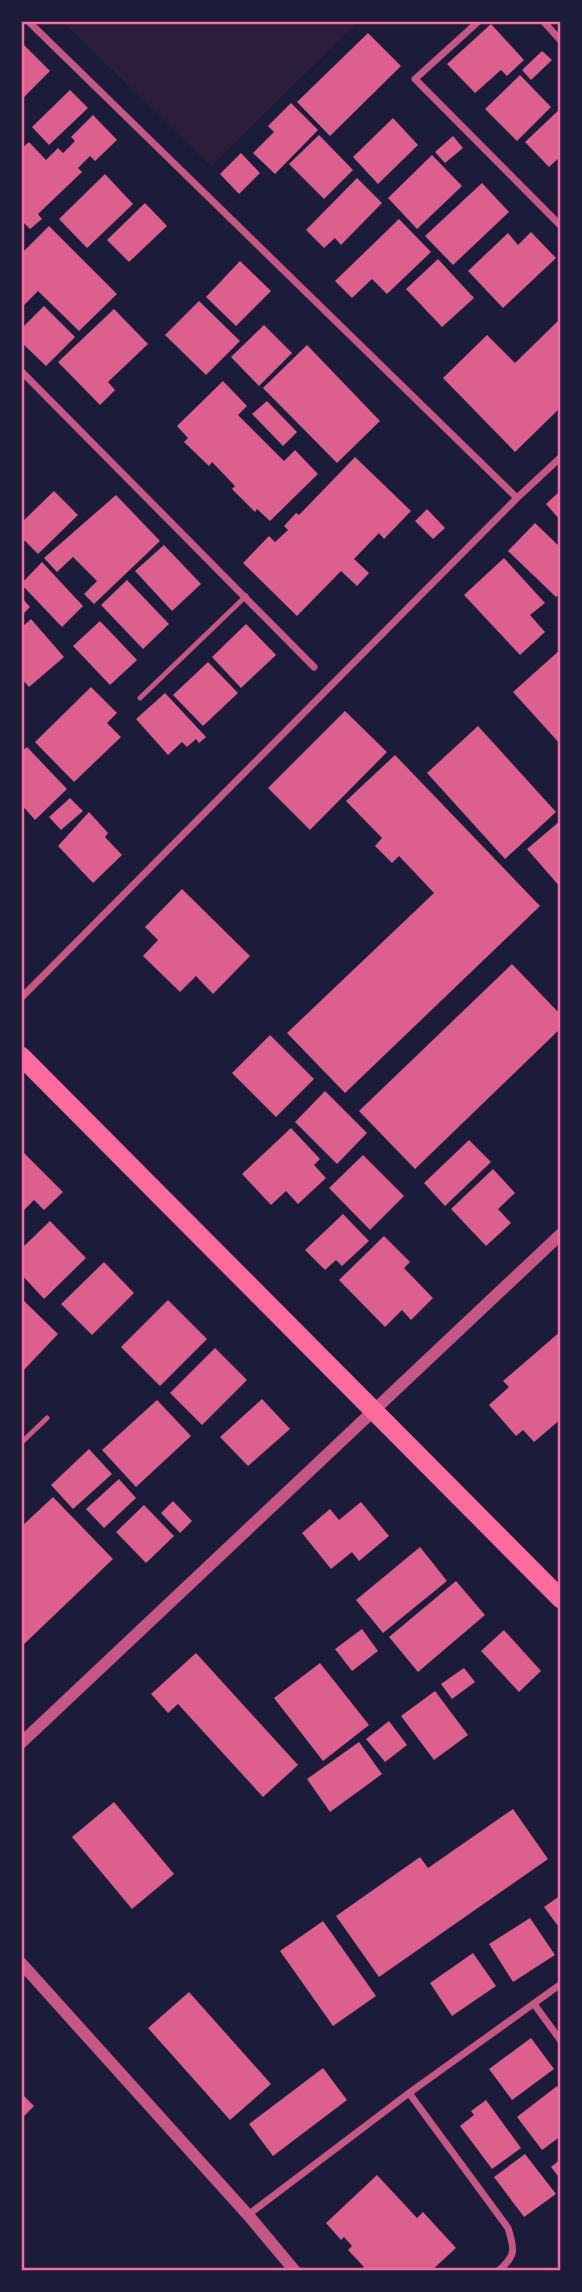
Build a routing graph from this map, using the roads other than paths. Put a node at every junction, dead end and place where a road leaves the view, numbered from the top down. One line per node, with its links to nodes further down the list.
1 (28, 21): 8 (street)
2 (479, 21): 5 (street)
3 (542, 21): 4 (street)
4 (561, 41)
5 (561, 226)
6 (21, 371): 9 (street)
7 (561, 457): 8 (street)
8 (517, 498): 12 (street)
9 (246, 596): 10 (street); 11 (lane)
10 (314, 667)
11 (140, 698)
12 (21, 998)
13 (21, 1056): 15 (highway)
14 (561, 1234): 15 (street)
15 (372, 1410): 18 (highway); 19 (street)
16 (47, 1418): 17 (lane)
17 (21, 1443)
18 (561, 1599)
19 (21, 1743)
20 (21, 1964): 25 (street)
21 (561, 1984): 22 (street)
22 (534, 2004): 23 (street); 24 (street)
23 (561, 2041)
24 (409, 2093): 25 (street); 27 (street)
25 (248, 2215): 26 (street)
26 (295, 2271)
27 (498, 2271)

